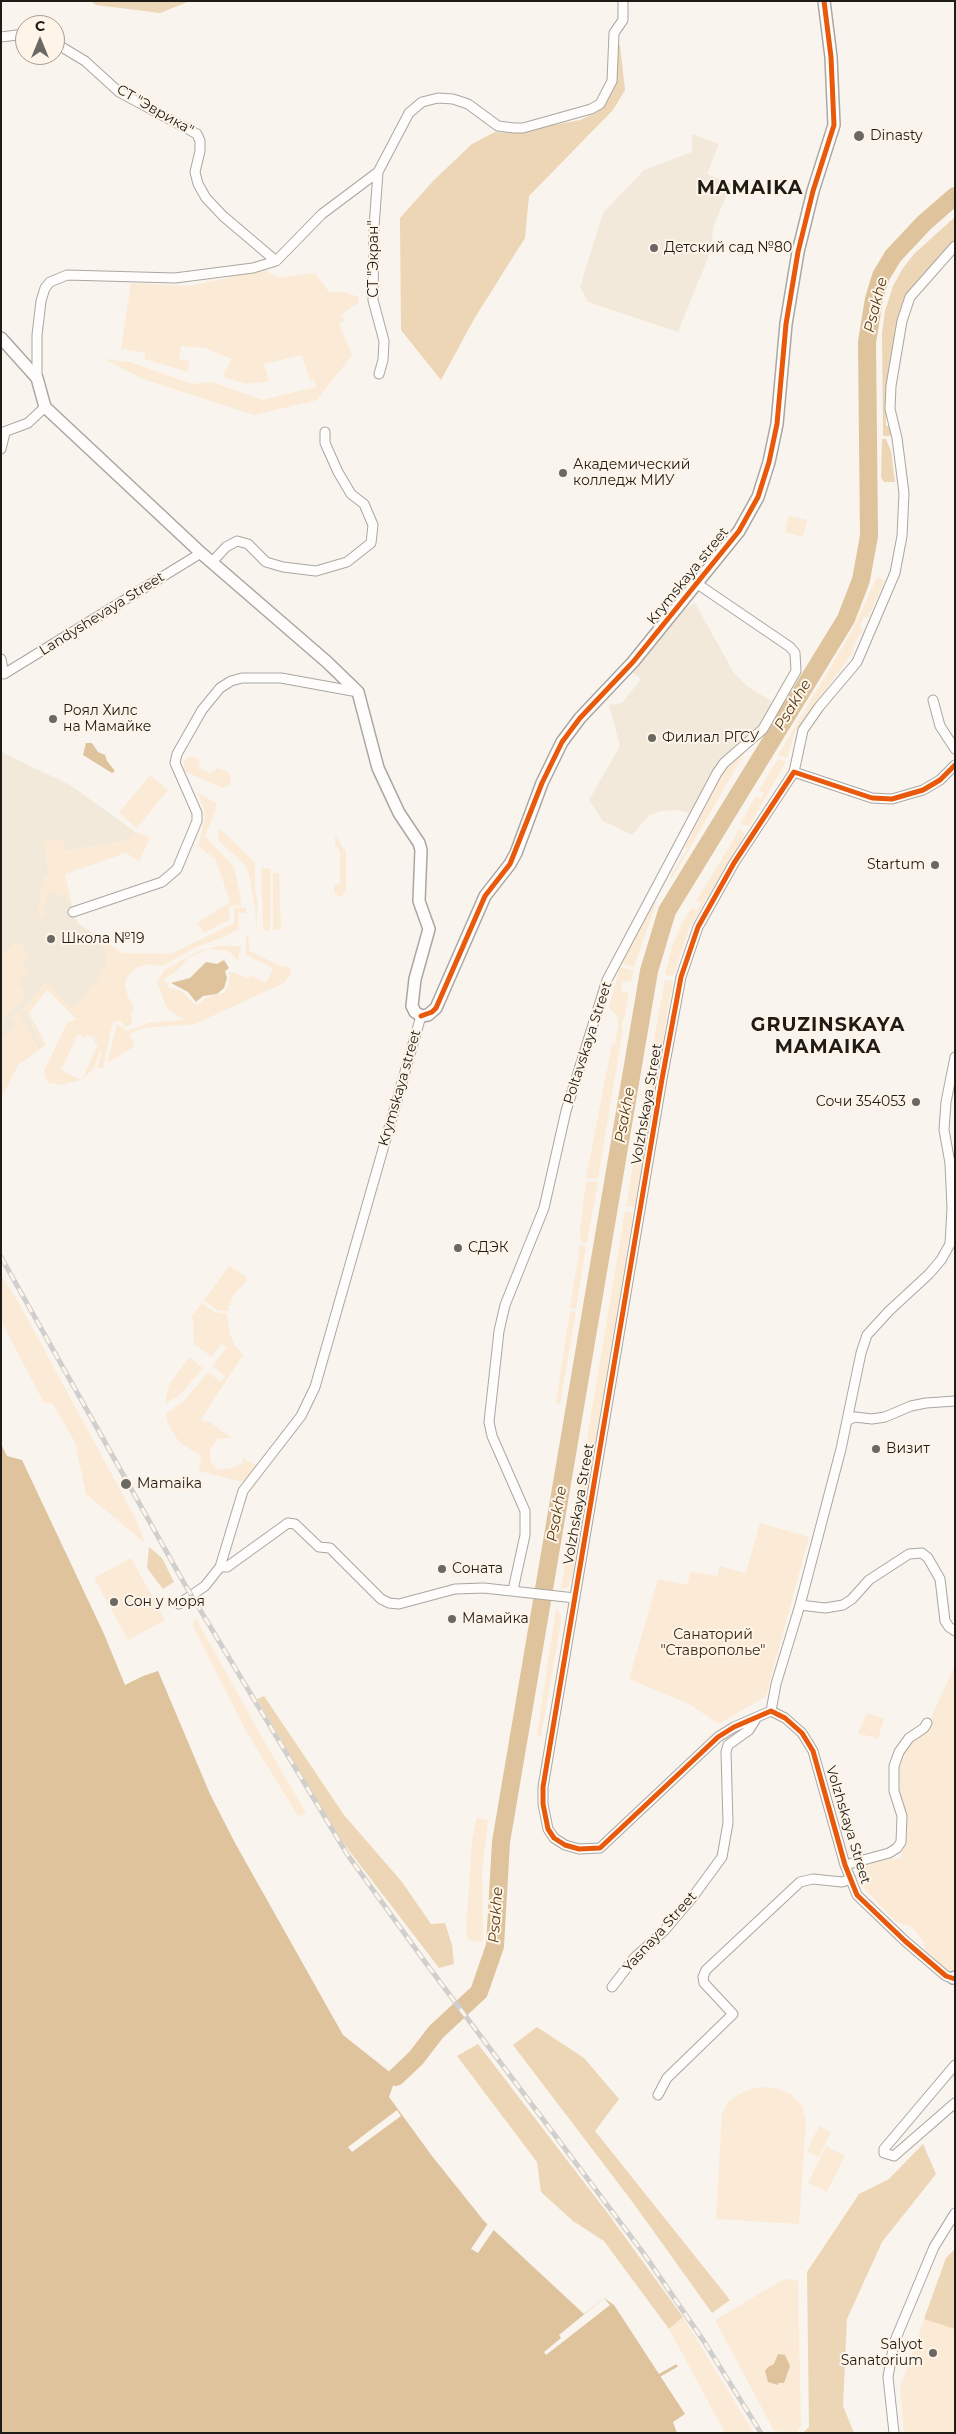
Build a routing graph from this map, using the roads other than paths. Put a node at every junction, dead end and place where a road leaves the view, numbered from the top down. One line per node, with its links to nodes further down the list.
1 (623, 1): 6 (street)
2 (824, 1): 18 (street, Krymskaya street)
3 (15, 35): 4 (street)
4 (1, 37)
5 (65, 50): 8 (street, СТ "Эврика")
6 (378, 172): 8 (street); 10 (street, СТ "Экран")
7 (955, 246): 25 (street)
8 (276, 261): 11 (street)
9 (1, 338): 11 (street)
10 (379, 374)
11 (37, 378): 12 (street)
12 (46, 407): 14 (street); 16 (street)
13 (325, 432): 17 (street)
14 (3, 433): 15 (street)
15 (1, 449)
16 (201, 553): 17 (street); 20 (street, Landyshevaya Street)
17 (212, 562): 21 (street)
18 (696, 583): 27 (street, Krymskaya street); 33 (street, Poltavskaya Street)
19 (1, 659): 20 (street, Landyshevaya Street)
20 (2, 677)
21 (358, 692): 26 (street); 27 (street)
22 (933, 700): 23 (street)
23 (955, 749)
24 (955, 765): 25 (street)
25 (794, 772): 34 (street, Volzhskaya Street)
26 (73, 912)
27 (421, 1016): 32 (street, Krymskaya street)
28 (955, 1058): 29 (street)
29 (952, 1164): 31 (street)
30 (955, 1401): 31 (street)
31 (848, 1420): 36 (street)
32 (220, 1567): 33 (street, Krymskaya street); 35 (street, Krymskaya street)
33 (513, 1590): 34 (street, Krymskaya street)
34 (574, 1598): 39 (street, Volzhskaya Street)
35 (179, 1604)
36 (800, 1605): 37 (street); 38 (street)
37 (955, 1631)
38 (771, 1711): 39 (street, Volzhskaya Street); 41 (street, Volzhskaya Street)
39 (757, 1717): 44 (street, Yasnaya Street)
40 (927, 1723): 41 (street)
41 (845, 1865): 42 (street, Volzhskaya Street)
42 (850, 1879): 43 (street, Volzhskaya Street); 46 (street)
43 (954, 1978)
44 (612, 1987)
45 (955, 2065): 47 (street)
46 (658, 2095)
47 (955, 2103)
48 (955, 2213): 49 (street)
49 (894, 2433)

